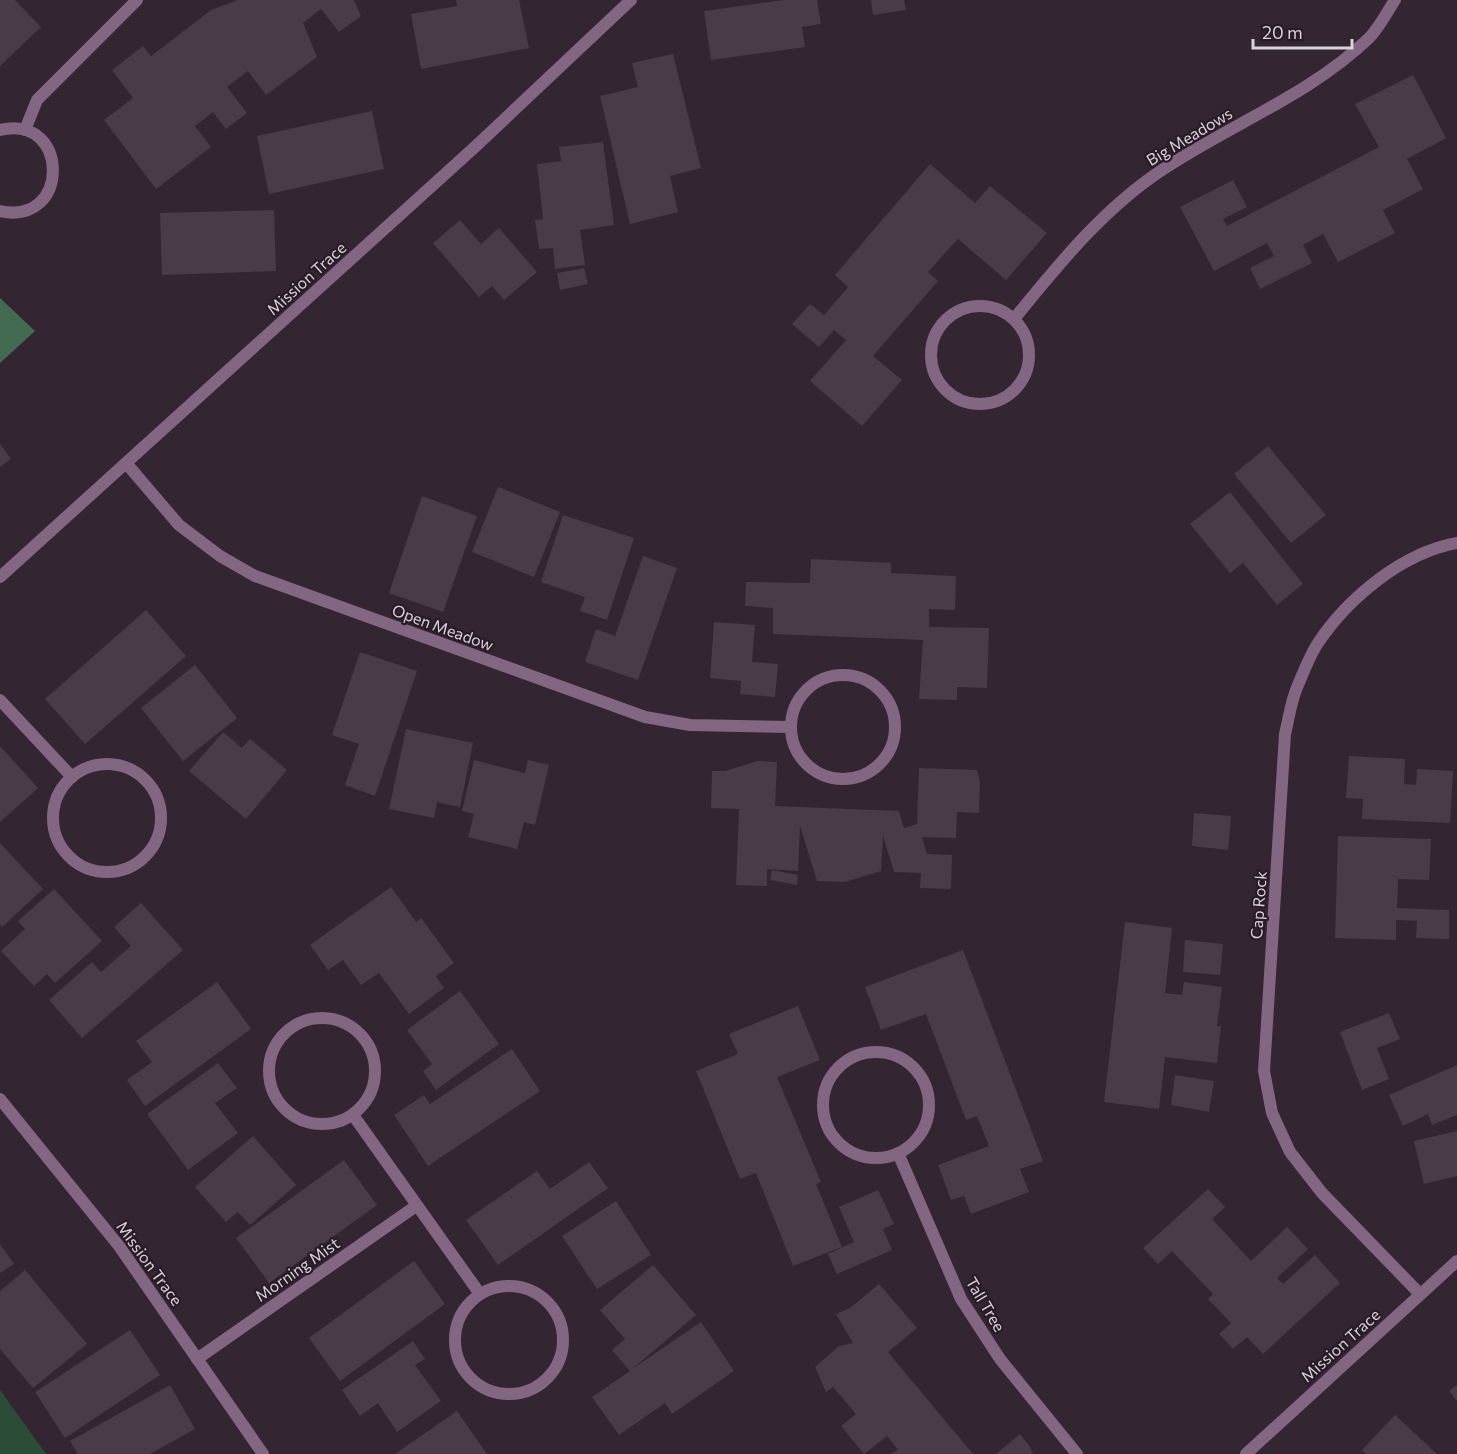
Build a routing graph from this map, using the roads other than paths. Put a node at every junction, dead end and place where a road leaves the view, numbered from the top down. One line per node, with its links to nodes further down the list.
1 (137, 0): 5 (street)
2 (631, 0): 8 (street, Mission Trace)
3 (1395, 0): 7 (street, Big Meadows)
4 (0, 130): 5 (street)
5 (25, 130): 6 (street)
6 (0, 211)
7 (1014, 319): 7 (street)
8 (126, 463): 10 (street, Mission Trace); 12 (street, Open Meadow)
9 (1457, 543): 20 (street, Cap Rock)
10 (0, 577)
11 (0, 700): 13 (street)
12 (791, 727): 12 (street)
13 (72, 777): 13 (street)
14 (0, 1099): 21 (street, Mission Trace)
15 (353, 1115): 15 (street); 17 (street)
16 (898, 1153): 16 (street); 23 (street, Tall Tree)
17 (416, 1206): 19 (street); 21 (street, Morning Mist)
18 (1457, 1261): 20 (street, Mission Trace)
19 (480, 1294): 19 (street)
20 (1420, 1294): 24 (street, Mission Trace)
21 (197, 1359): 22 (street, Mission Trace)
22 (263, 1454)
23 (1077, 1454)
24 (1246, 1454)

